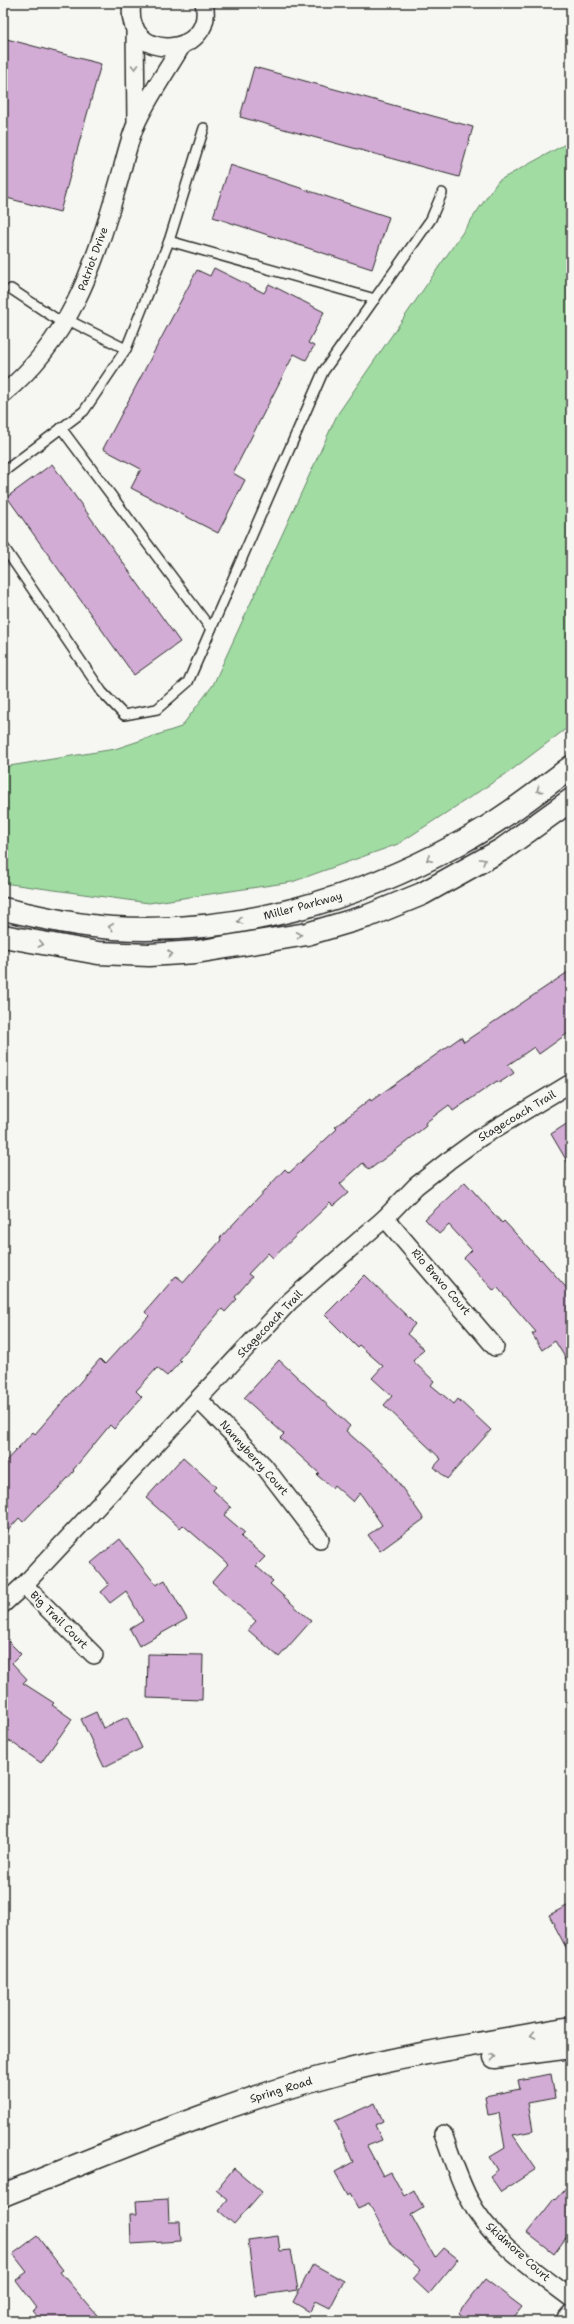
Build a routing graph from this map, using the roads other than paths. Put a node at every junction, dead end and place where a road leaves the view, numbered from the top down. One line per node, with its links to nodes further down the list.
1 (132, 3): 3 (street, Patriot Drive)
2 (204, 3): 4 (street)
3 (135, 28): 4 (street); 5 (street, Patriot Drive, one-way to 5)
4 (182, 45): 5 (street, Patriot Drive)
5 (136, 124): 11 (street, Patriot Drive)
6 (204, 128): 8 (lane)
7 (442, 193): 10 (lane)
8 (169, 241): 10 (lane); 12 (lane)
9 (11, 289): 11 (lane)
10 (375, 299): 17 (lane)
11 (65, 322): 12 (lane); 13 (street, Patriot Drive)
12 (126, 349): 14 (lane)
13 (3, 394)
14 (61, 428): 15 (lane); 17 (lane)
15 (3, 472)
16 (3, 546): 17 (lane)
17 (211, 629)
18 (571, 767): 20 (street, Miller Parkway, one-way to 20)
19 (571, 800): 21 (street, one-way to 19)
20 (3, 909)
21 (3, 936)
22 (571, 1083): 23 (street, Stagecoach Trail)
23 (385, 1218): 24 (street, Rio Bravo Court); 25 (street, Stagecoach Trail)
24 (495, 1347)
25 (199, 1400): 26 (street, Nannyberry Court); 27 (street, Stagecoach Trail)
26 (320, 1539)
27 (24, 1586): 28 (street, Stagecoach Trail); 29 (street, Big Trail Court)
28 (3, 1604)
29 (94, 1655)
30 (571, 2028): 33 (street, Spring Road, one-way to 33)
31 (571, 2047): 34 (street, Spring Road, one-way to 31)
32 (443, 2134): 35 (street, Skidmore Court)
33 (3, 2195)
34 (3, 2209)
35 (571, 2298)
36 (571, 2313): 37 (street)
37 (564, 2321)

